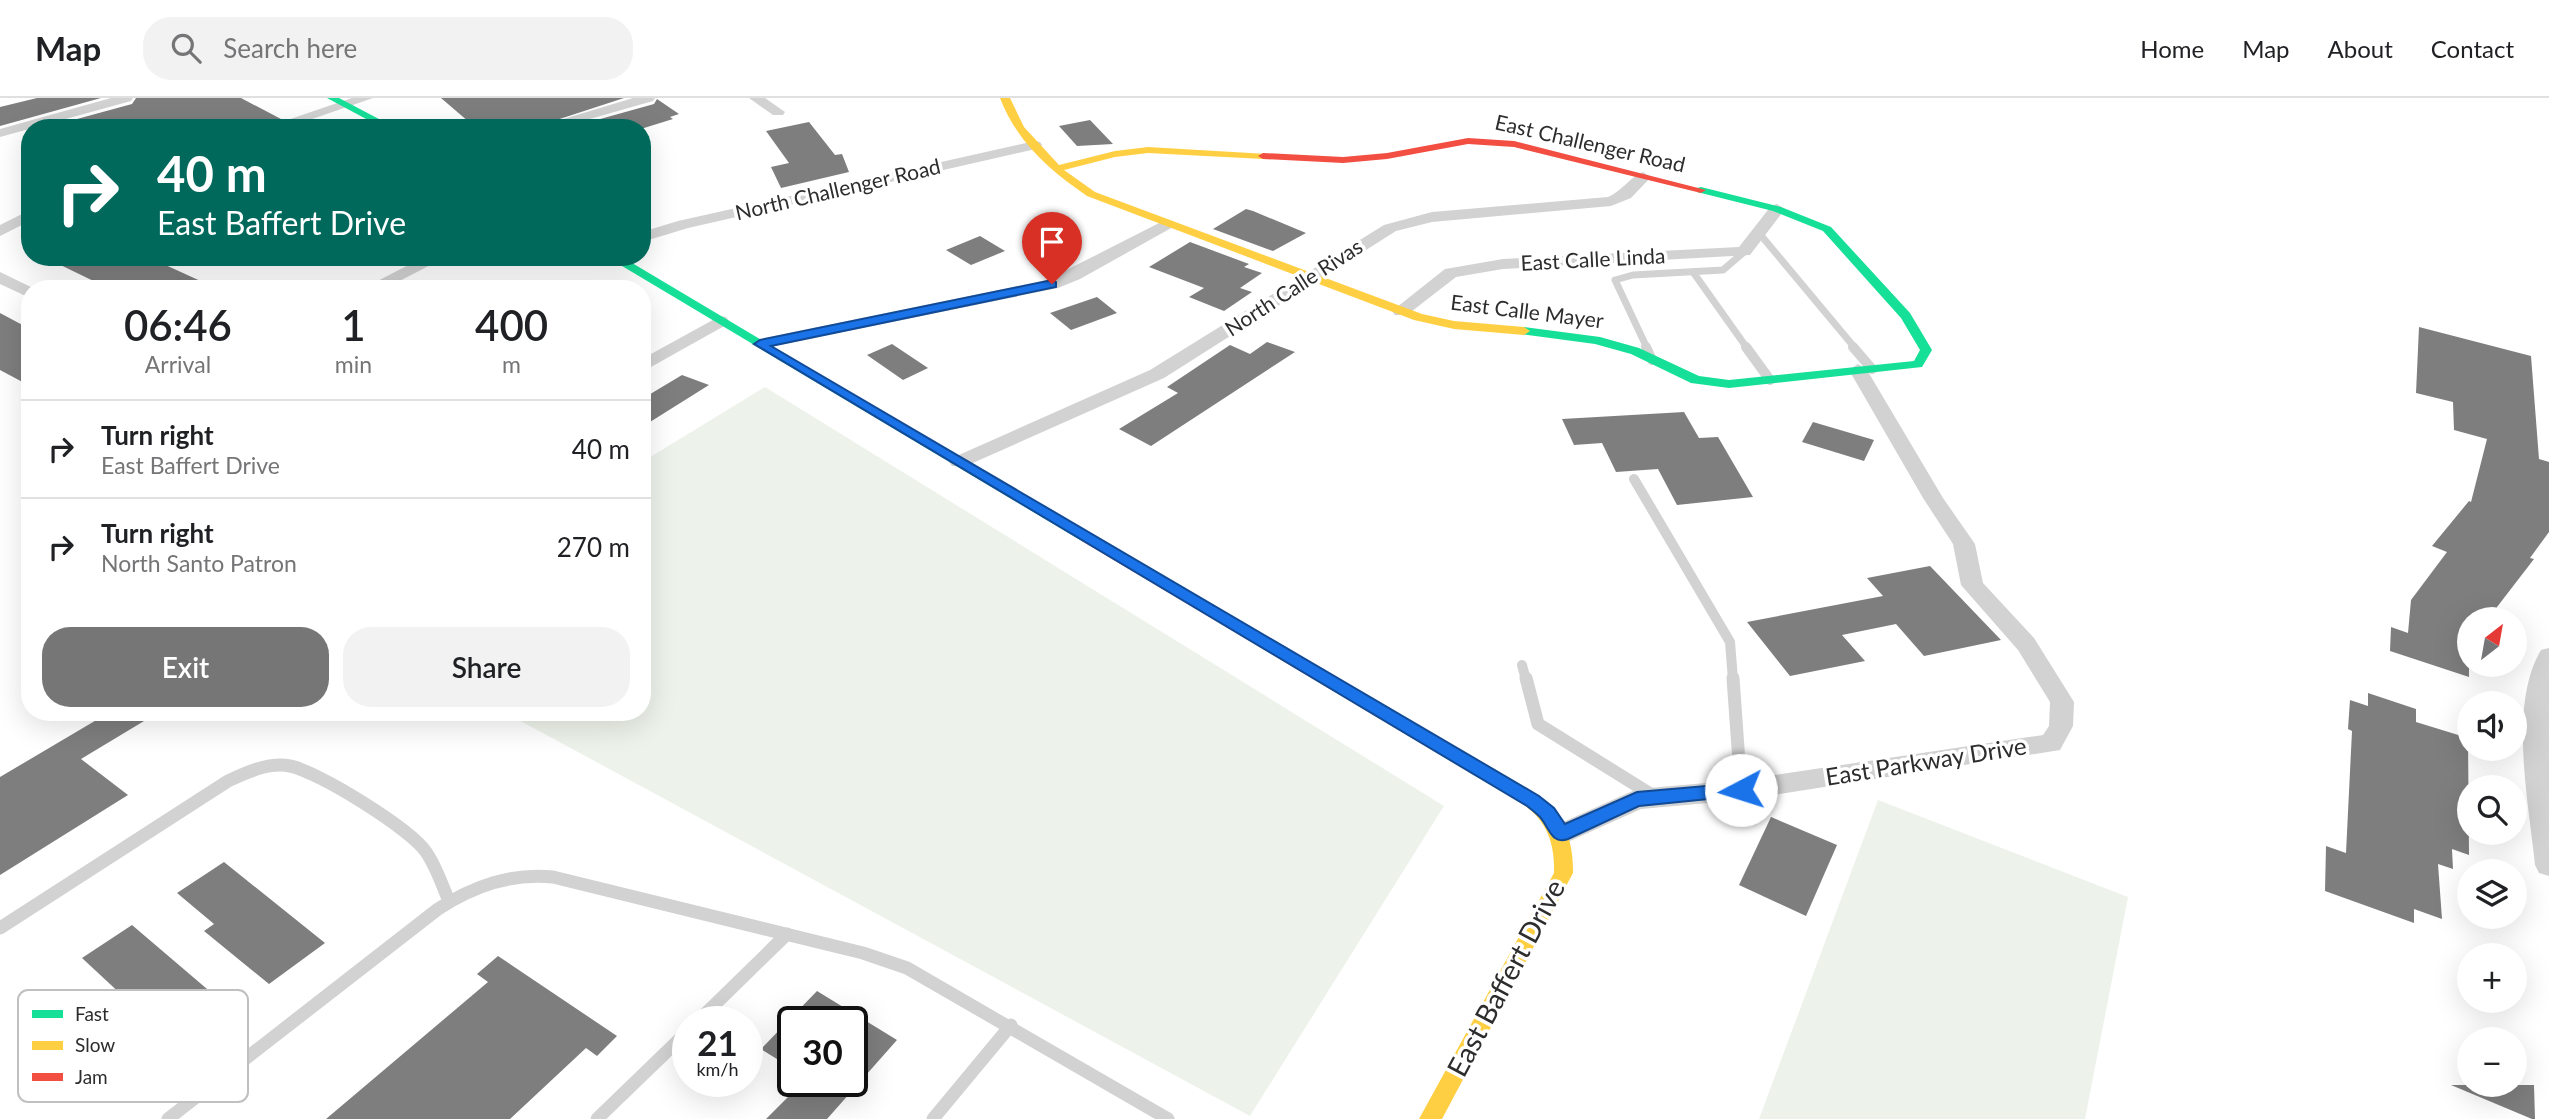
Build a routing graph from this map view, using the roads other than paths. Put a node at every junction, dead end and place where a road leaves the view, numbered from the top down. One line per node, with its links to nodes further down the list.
1 (126, 98): 9 (street)
2 (332, 98): 7 (street)
3 (366, 98): 7 (street)
4 (648, 98): 12 (street)
5 (756, 98): 8 (street)
6 (1005, 98): 15 (street, East Calle Mayer)
7 (348, 104): 10 (street); 11 (street)
8 (778, 112)
9 (50, 119)
10 (300, 119)
11 (375, 119)
12 (573, 119)
13 (21, 127): 14 (street)
14 (0, 133)
15 (1035, 145): 16 (street, East Calle Mayer); 23 (street, North Challenger Road)
16 (1059, 168): 17 (street, East Challenger Road); 20 (street, East Calle Mayer)
17 (1643, 177): 18 (street, East Challenger Road); 29 (street, North Calle Rivas)
18 (1777, 209): 22 (street); 37 (street, East Calle Mayer)
19 (21, 220): 21 (street)
20 (1167, 224): 29 (street, East Calle Mayer); 34 (street)
21 (0, 231)
22 (1759, 233): 24 (street); 37 (lane)
23 (651, 234)
24 (1744, 252): 27 (lane); 32 (street, East Calle Linda)
25 (419, 266): 30 (street)
26 (628, 266): 33 (street)
27 (1693, 272): 35 (lane); 38 (lane)
28 (0, 277): 31 (street)
29 (1313, 278): 32 (street, East Calle Mayer); 39 (street, North Calle Rivas)
30 (389, 280)
31 (21, 288)
32 (1401, 311): 35 (street, East Calle Mayer)
33 (720, 321): 34 (street); 36 (street)
34 (760, 344): 39 (street)
35 (1652, 360): 38 (street, East Calle Mayer)
36 (651, 361)
37 (1865, 370): 38 (street, East Calle Mayer); 43 (street, East Parkway Drive)
38 (1770, 380)
39 (959, 462): 45 (street)
40 (1634, 479): 43 (lane)
41 (2549, 656): 46 (street)
42 (1522, 664): 44 (lane)
43 (1741, 790): 44 (street)
44 (1657, 798): 45 (street)
45 (1561, 834): 59 (street, East Baffert Drive)
46 (2549, 866)
47 (449, 901): 48 (lane); 49 (lane); 53 (lane)
48 (0, 928)
49 (786, 934): 50 (lane); 51 (lane)
50 (712, 1006)
51 (1011, 1025): 57 (lane); 58 (lane)
52 (672, 1046): 56 (lane)
53 (248, 1057)
54 (190, 1102): 55 (lane)
55 (168, 1119)
56 (597, 1119)
57 (933, 1119)
58 (1168, 1119)
59 (1430, 1119)

